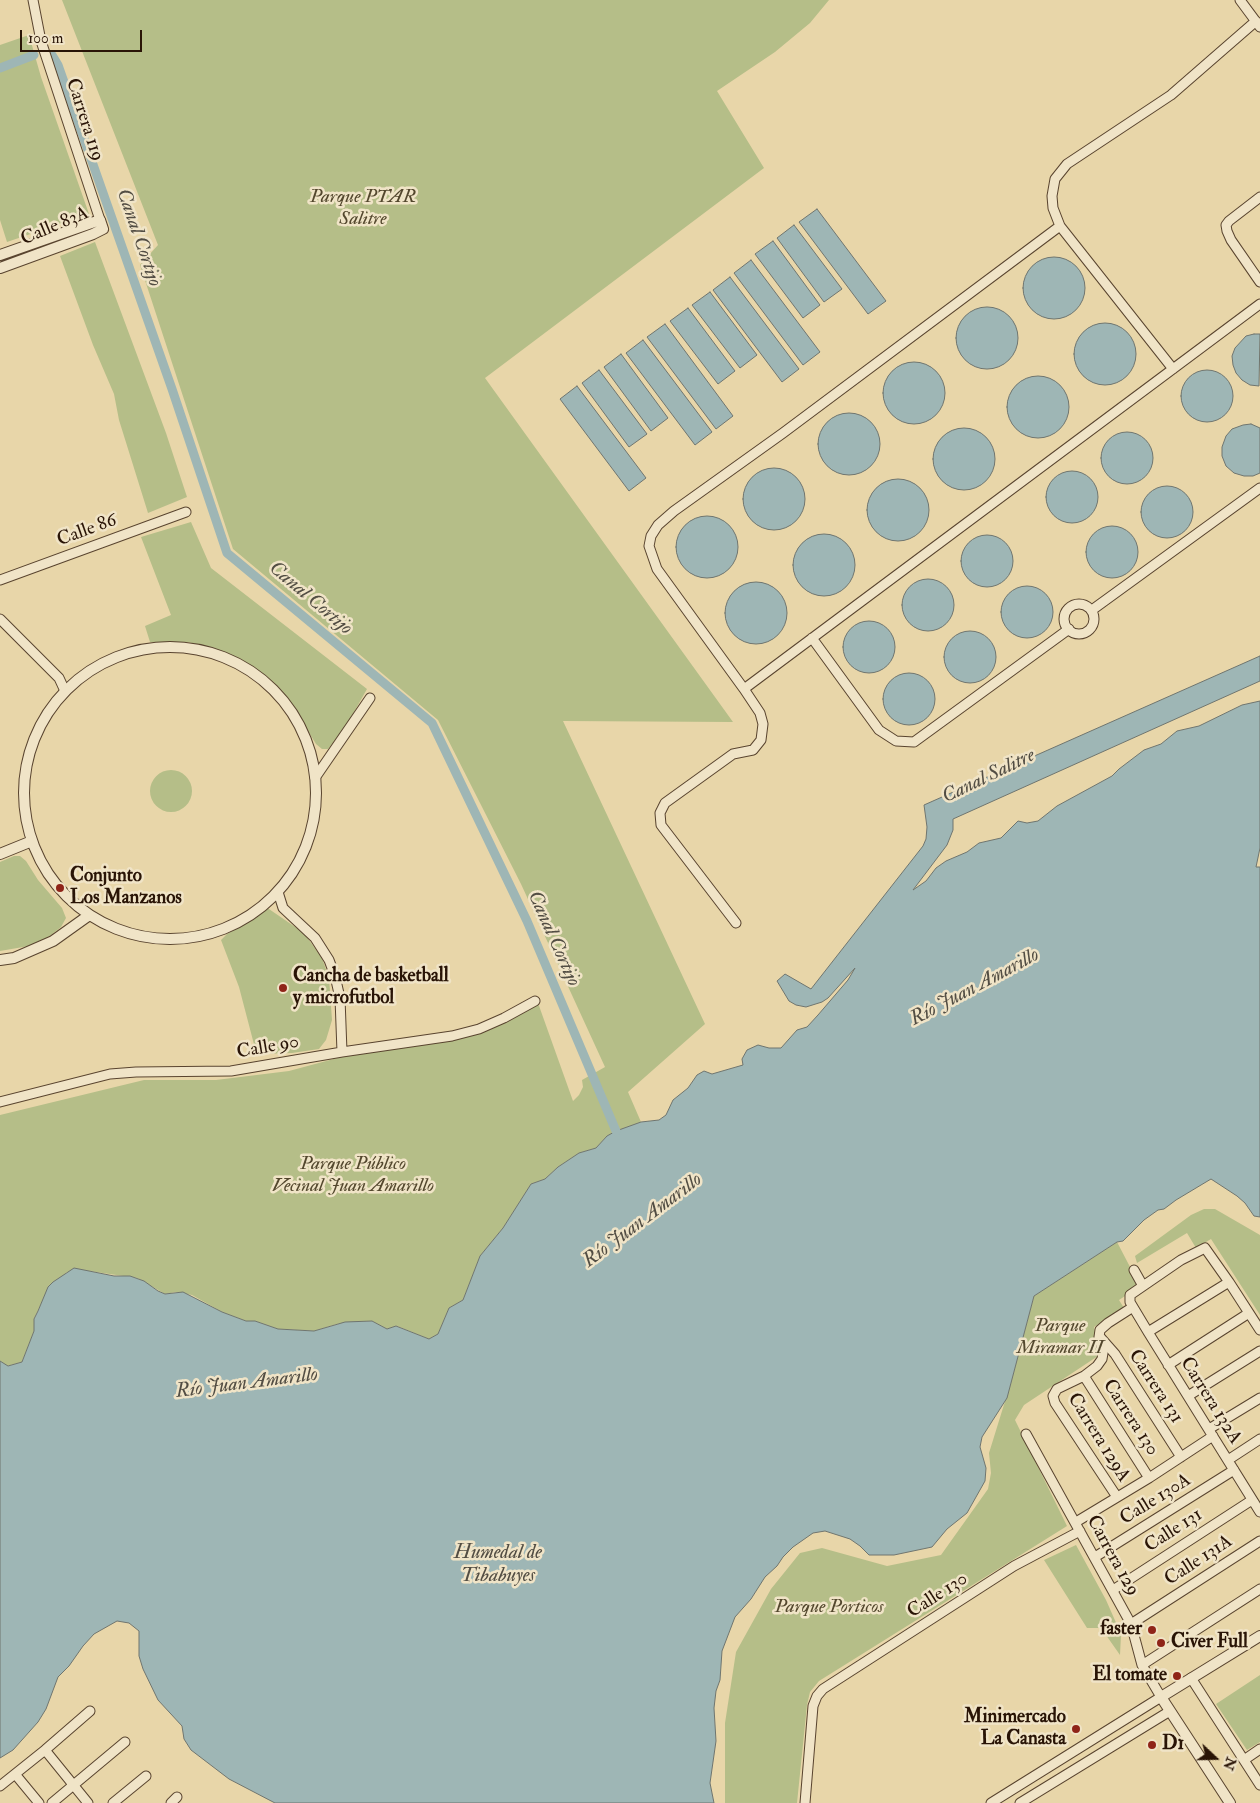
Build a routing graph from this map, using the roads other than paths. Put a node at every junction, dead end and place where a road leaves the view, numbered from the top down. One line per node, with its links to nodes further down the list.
1 (33, 0): 5 (street, Carrera 119)
2 (1240, 0): 3 (street)
3 (1258, 24): 6 (street)
4 (1260, 197): 9 (street)
5 (100, 220): 7 (street, Calle 83A); 8 (street, Calle 83A)
6 (1060, 226): 11 (street); 19 (street)
7 (0, 255)
8 (0, 268)
9 (1260, 282)
10 (1260, 304): 11 (street)
11 (1173, 369): 18 (street)
12 (1260, 488): 15 (street)
13 (186, 512): 14 (street, Calle 86)
14 (0, 580)
15 (1092, 610): 17 (street); 17 (street)
16 (0, 619): 20 (street)
17 (1069, 629): 18 (street)
18 (812, 638): 19 (street)
19 (744, 689): 27 (street)
20 (65, 691): 22 (street); 23 (street)
21 (370, 698): 22 (street)
22 (315, 778): 25 (street)
23 (32, 841): 24 (street); 26 (street)
24 (0, 854)
25 (278, 892): 26 (street); 30 (street)
26 (88, 916): 28 (street)
27 (736, 923)
28 (0, 960)
29 (535, 1001): 30 (street, Calle 90)
30 (342, 1052): 31 (street, Calle 90)
31 (0, 1102)
32 (1134, 1270): 34 (street)
33 (1229, 1282): 34 (street); 36 (street); 38 (street)
34 (1144, 1286): 35 (street)
35 (1133, 1307): 38 (street, Carrera 132A); 39 (street)
36 (1249, 1313): 37 (street); 41 (street)
37 (1260, 1330)
38 (1148, 1332): 41 (street, Carrera 132A)
39 (1100, 1336): 42 (street); 48 (street, Carrera 131)
40 (1260, 1351): 43 (street)
41 (1168, 1364): 43 (street, Carrera 132A)
42 (1084, 1376): 51 (street, Carrera 130); 52 (street, Carrera 129A)
43 (1188, 1396): 45 (street, Carrera 132A)
44 (1260, 1398): 45 (street, Calle 130)
45 (1211, 1433): 48 (street, Calle 130); 49 (street, Carrera 132A)
46 (1026, 1434): 55 (street, Carrera 129)
47 (1260, 1439): 49 (street)
48 (1181, 1457): 51 (street, Calle 130)
49 (1228, 1460): 50 (street, Carrera 132A)
50 (1234, 1470): 53 (street, Carrera 132A); 57 (street, Calle 130A)
51 (1149, 1478): 52 (street, Calle 130)
52 (1117, 1497): 55 (street, Calle 130)
53 (1252, 1500): 54 (street, Carrera 132A); 59 (street, Calle 131)
54 (1260, 1512)
55 (1078, 1526): 57 (street, Carrera 129); 80 (street, Calle 130)
56 (1260, 1541): 60 (street, Calle 131A)
57 (1095, 1557): 59 (street, Carrera 129)
58 (1260, 1589): 62 (street)
59 (1113, 1590): 60 (street, Carrera 129)
60 (1131, 1624): 62 (street, Carrera 129)
61 (1260, 1636): 63 (street)
62 (1142, 1665): 64 (street, Carrera 129)
63 (1191, 1678): 64 (street); 70 (street)
64 (1161, 1697): 66 (street); 81 (street)
65 (90, 1711): 69 (street)
66 (1170, 1711): 82 (street); 83 (street)
67 (125, 1742): 73 (street)
68 (1260, 1749): 70 (street)
69 (45, 1750): 71 (street); 73 (street)
70 (1244, 1760): 74 (street)
71 (15, 1774): 75 (street); 76 (street)
72 (146, 1776): 79 (street)
73 (73, 1785): 77 (street); 78 (street)
74 (1260, 1785)
75 (0, 1786)
76 (39, 1803)
77 (52, 1803)
78 (88, 1803)
79 (113, 1803)
80 (805, 1803)
81 (991, 1803)
82 (1020, 1803)
83 (1230, 1803)

